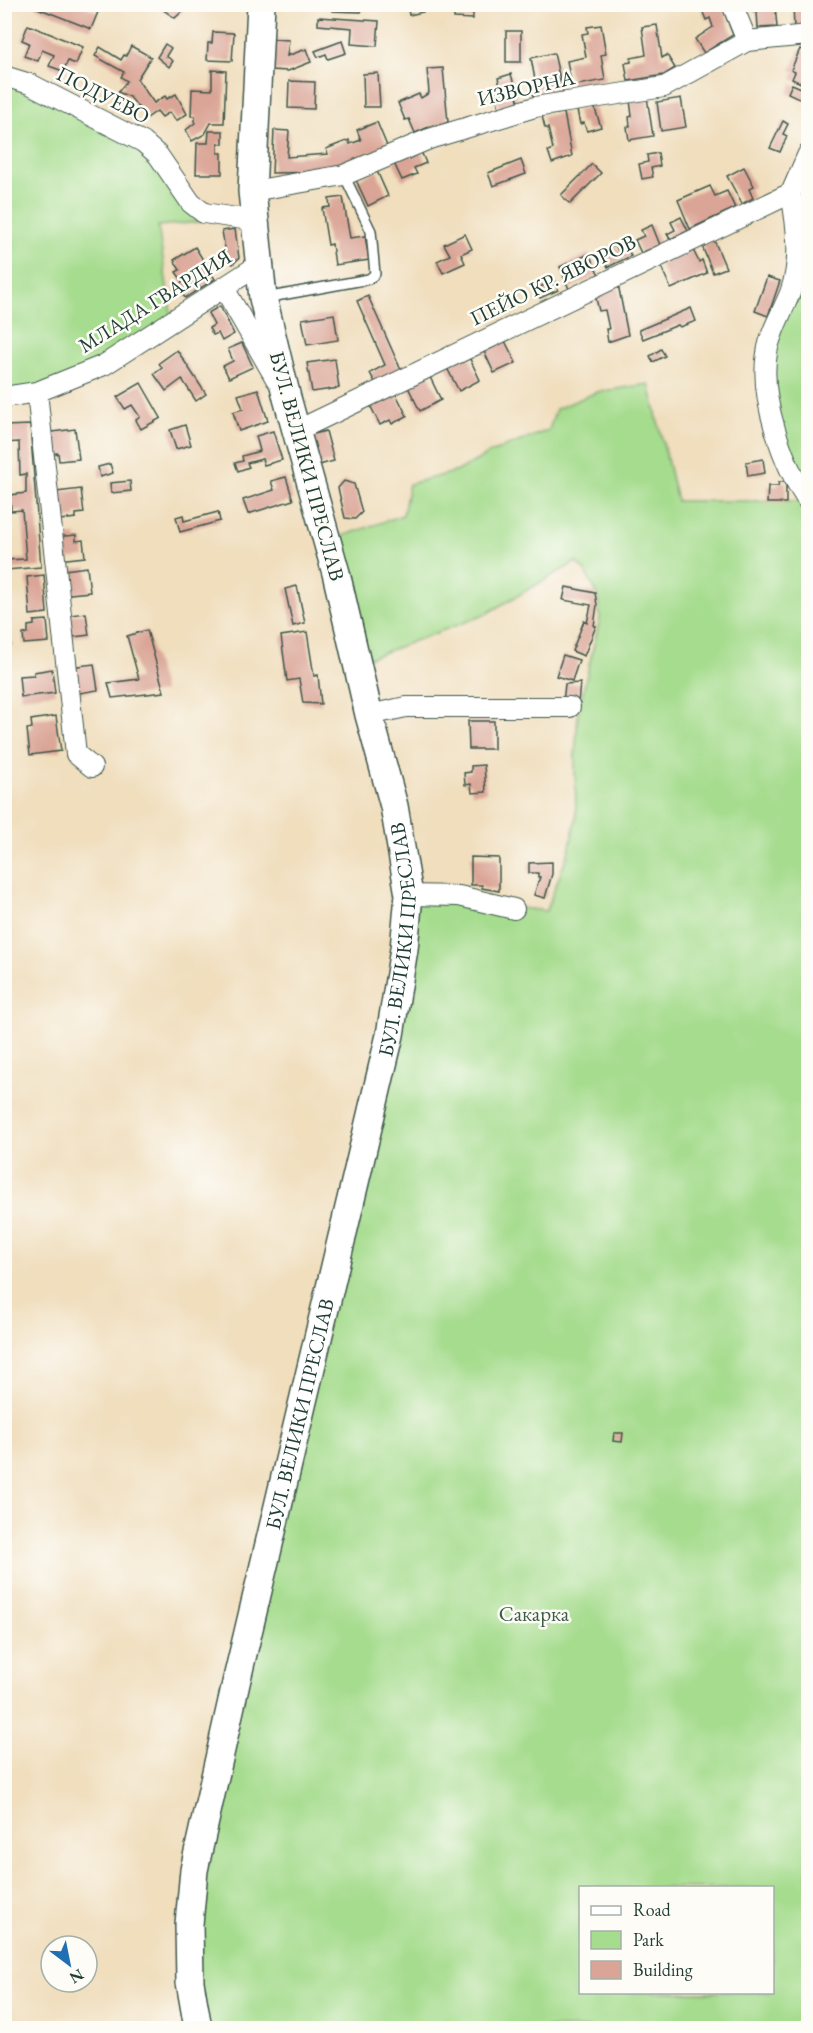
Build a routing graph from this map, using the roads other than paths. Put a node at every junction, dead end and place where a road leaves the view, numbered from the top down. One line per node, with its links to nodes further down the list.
1 (732, 4): 4 (street)
2 (258, 6): 8 (main road, БУЛ. ВЕЛИКИ ПРЕСЛАВ)
3 (808, 35): 4 (street, ИЗВОРНА)
4 (747, 41): 7 (street, ИЗВОРНА)
5 (4, 76): 10 (street, ПОДУЕВО)
6 (808, 154): 9 (street)
7 (344, 175): 8 (street, ИЗВОРНА); 13 (lane)
8 (252, 190): 10 (main road, БУЛ. ВЕЛИКИ ПРЕСЛАВ)
9 (791, 193): 17 (street, ПЕЙО КР. ЯВОРОВ); 18 (street)
10 (256, 221): 11 (main road, БУЛ. ВЕЛИКИ ПРЕСЛАВ)
11 (260, 264): 12 (street, МЛАДА ГВАРДИЯ); 13 (main road, БУЛ. ВЕЛИКИ ПРЕСЛАВ)
12 (224, 288): 14 (street, МЛАДА ГВАРДИЯ); 16 (street)
13 (263, 298): 16 (main road, БУЛ. ВЕЛИКИ ПРЕСЛАВ)
14 (37, 392): 15 (street, МЛАДА ГВАРДИЯ); 21 (street)
15 (4, 398)
16 (287, 398): 17 (main road, БУЛ. ВЕЛИКИ ПРЕСЛАВ)
17 (298, 430): 20 (main road, БУЛ. ВЕЛИКИ ПРЕСЛАВ)
18 (808, 501)
19 (570, 707): 20 (street)
20 (369, 715): 22 (main road, БУЛ. ВЕЛИКИ ПРЕСЛАВ)
21 (92, 767)
22 (409, 895): 23 (street); 24 (main road, БУЛ. ВЕЛИКИ ПРЕСЛАВ)
23 (514, 909)
24 (198, 2028)

